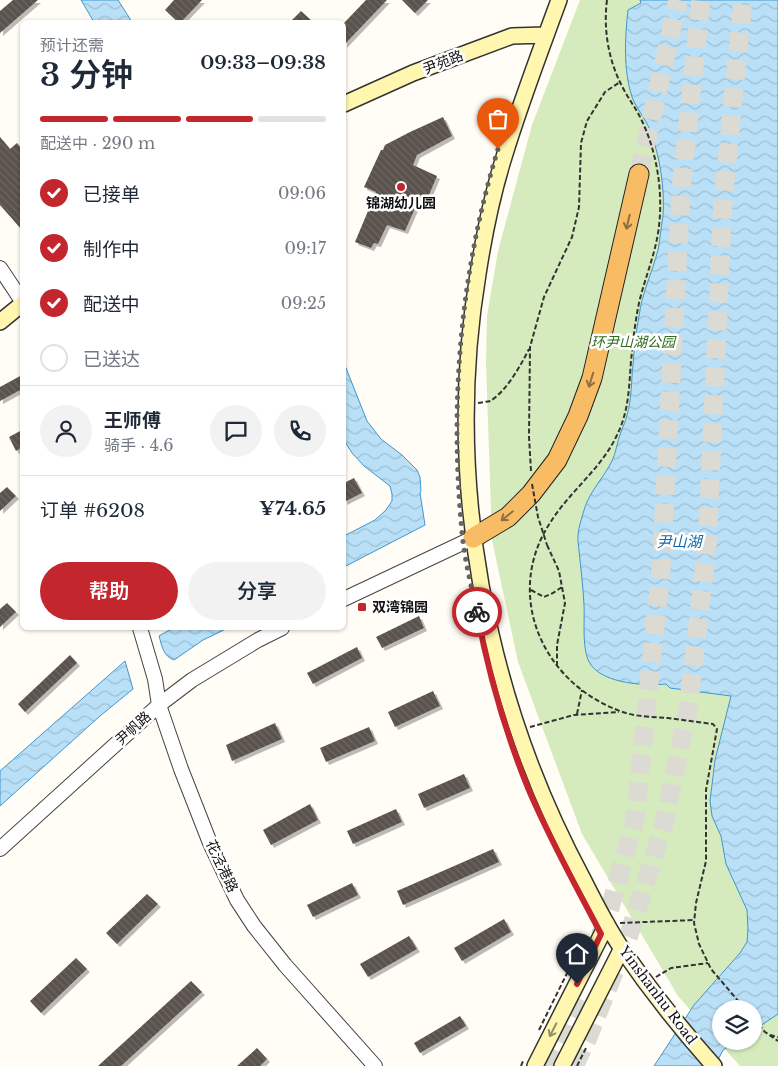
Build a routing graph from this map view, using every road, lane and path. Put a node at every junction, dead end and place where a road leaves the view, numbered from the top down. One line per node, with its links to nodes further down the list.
1 (549, 0): 4 (main road, Yinshanhu Road)
2 (559, 0): 4 (main road, Yinshanhu Road)
3 (607, 0): 5 (path)
4 (541, 35): 6 (main road, 尹苑路); 13 (main road, Yinshanhu Road); 16 (main road, Yinshanhu Road)
5 (620, 82): 12 (path); 18 (path)
6 (346, 103)
7 (639, 174): 16 (highway, one-way to 16)
8 (0, 268): 9 (street)
9 (20, 299)
10 (20, 304): 11 (main road)
11 (0, 322)
12 (530, 347): 13 (path); 14 (path)
13 (467, 405): 16 (main road, Yinshanhu Road)
14 (531, 471)
15 (531, 480): 17 (path, bridge)
16 (468, 541): 19 (street); 27 (main road, Yinshanhu Road); 30 (main road, Yinshanhu Road)
17 (562, 586): 18 (path); 22 (path)
18 (530, 590): 22 (path)
19 (346, 598)
20 (141, 630): 24 (street, 花泾港路)
21 (278, 630): 24 (street, 尹帆路)
22 (557, 668): 23 (path)
23 (582, 690): 25 (path); 26 (path)
24 (159, 705): 28 (street, 尹帆路); 43 (street, 花泾港路)
25 (621, 712): 26 (path); 29 (path)
26 (577, 714): 27 (path)
27 (517, 730): 30 (main road, Yinshanhu Road)
28 (0, 849)
29 (695, 920): 30 (path); 33 (path)
30 (604, 929): 32 (main road, Yinshanhu Road); 42 (main road, one-way to 42)
31 (578, 951): 38 (path)
32 (619, 953): 34 (main road, Yinshanhu Road); 36 (main road, Yinshanhu Road); 45 (main road)
33 (708, 964): 34 (path); 35 (path)
34 (647, 983): 36 (main road, Yinshanhu Road)
35 (737, 1000)
36 (674, 1027): 46 (main road, Yinshanhu Road); 47 (main road, Yinshanhu Road)
37 (762, 1028): 39 (path)
38 (538, 1031)
39 (768, 1034): 40 (path); 41 (path)
40 (778, 1036)
41 (778, 1041)
42 (530, 1062): 44 (path)
43 (375, 1066)
44 (520, 1066)
45 (562, 1066)
46 (701, 1066)
47 (714, 1066)

